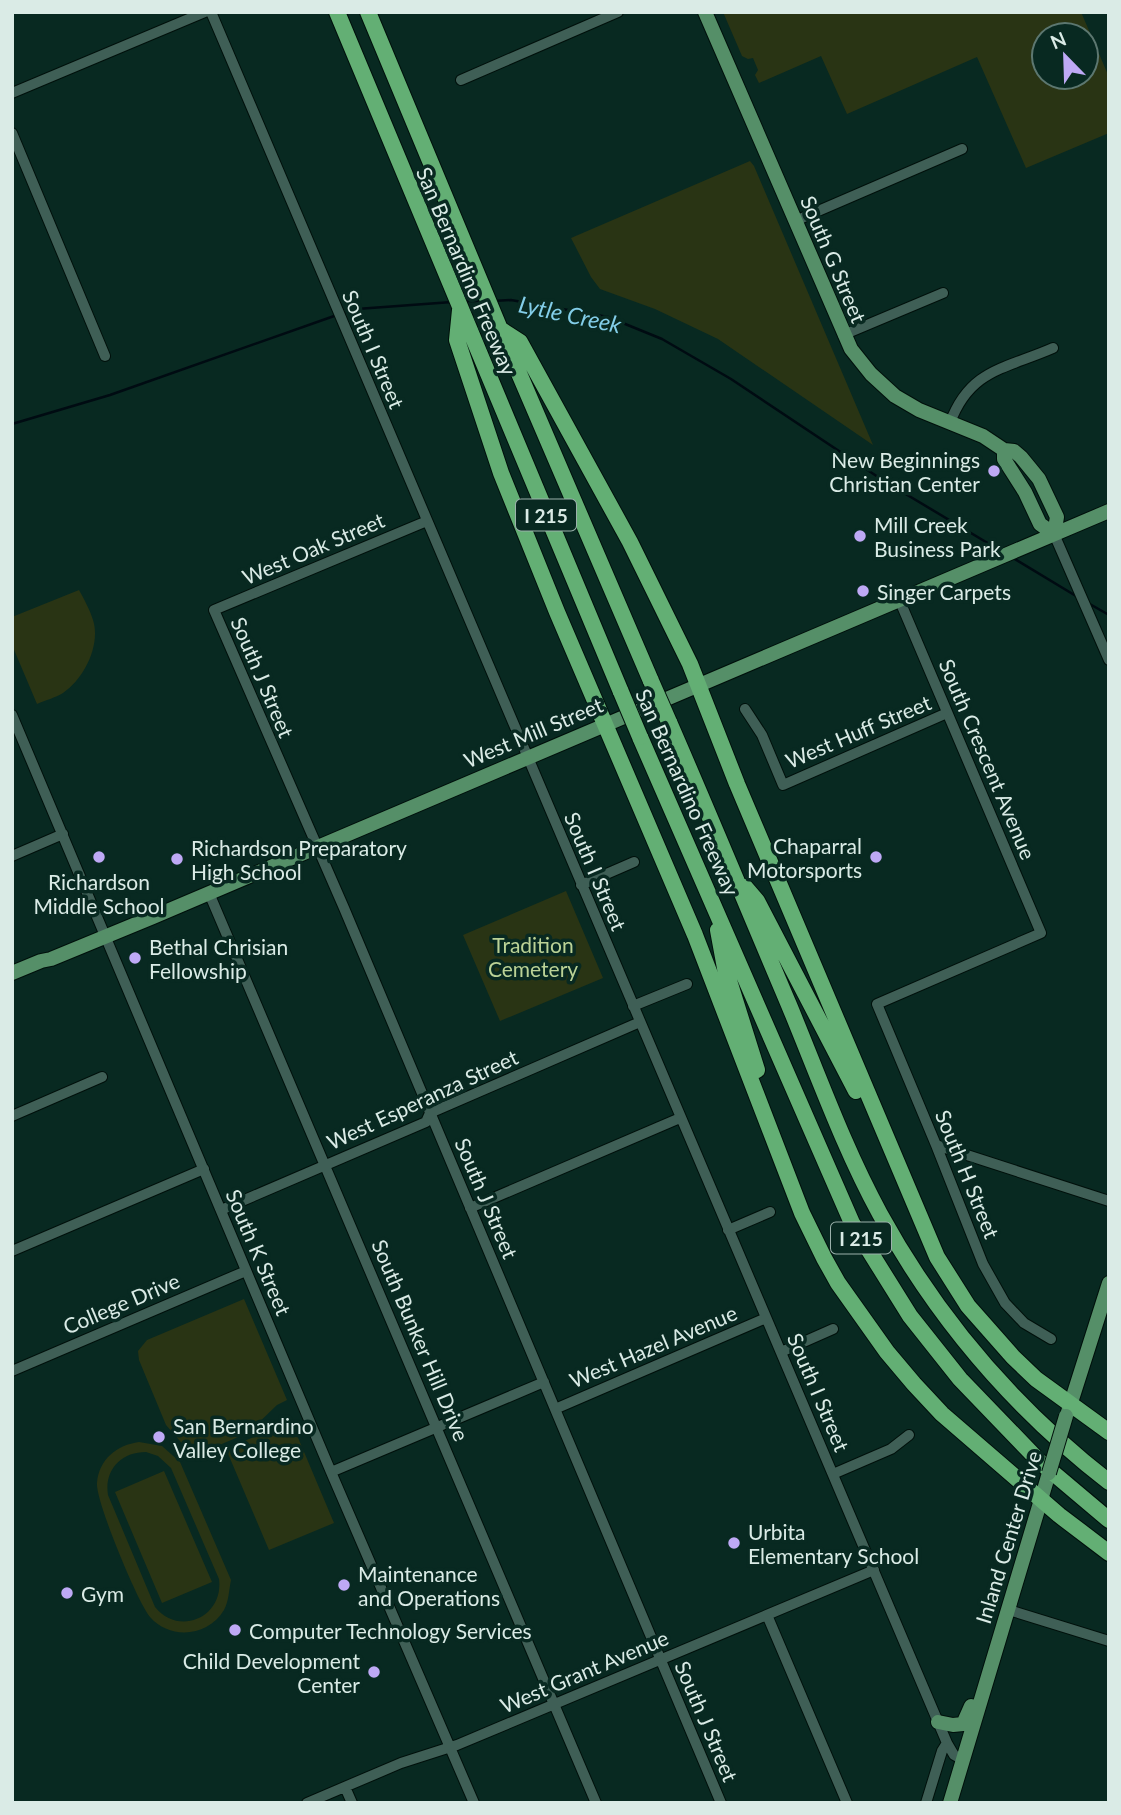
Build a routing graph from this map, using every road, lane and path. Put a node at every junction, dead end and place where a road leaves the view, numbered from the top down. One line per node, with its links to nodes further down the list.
1 (205, 12): 8 (street)
2 (211, 12): 20 (street, South I Street)
3 (337, 12): 15 (highway, San Bernardino Freeway / I 215)
4 (618, 12): 7 (street)
5 (705, 12): 11 (main road, South G Street)
6 (371, 15): 13 (highway, San Bernardino Freeway / I 215)
7 (461, 80)
8 (12, 93)
9 (12, 133): 17 (street)
10 (962, 149): 11 (street)
11 (795, 221): 14 (main road, South G Street)
12 (943, 293): 14 (street)
13 (500, 329): 25 (highway); 36 (highway, San Bernardino Freeway / I 215, bridge)
14 (844, 335): 18 (main road, South G Street)
15 (464, 339): 29 (highway); 39 (highway, San Bernardino Freeway / I 215, bridge)
16 (1053, 348): 18 (street)
17 (105, 356)
18 (950, 424): 21 (main road, South G Street)
19 (1109, 511): 21 (main road, West Mill Street)
20 (427, 521): 23 (street, West Oak Street); 31 (street, South I Street)
21 (1054, 534): 22 (main road, West Mill Street); 24 (street, South G Street)
22 (899, 599): 25 (main road, West Mill Street); 27 (street, South Crescent Avenue)
23 (214, 610): 33 (street, South J Street)
24 (1109, 660)
25 (697, 685): 29 (main road, West Mill Street); 60 (highway)
26 (744, 709): 27 (street, West Huff Street)
27 (947, 713): 45 (street, South Crescent Avenue)
28 (12, 715): 30 (street, South K Street)
29 (604, 725): 31 (main road, West Mill Street); 64 (highway)
30 (15, 728): 32 (street, South K Street)
31 (527, 758): 33 (main road, West Mill Street); 37 (street, South I Street)
32 (63, 834): 34 (street); 40 (street, South K Street)
33 (316, 847): 38 (main road, West Mill Street); 49 (street, South J Street)
34 (12, 856)
35 (634, 862): 37 (street)
36 (734, 873): 60 (highway); 78 (highway, San Bernardino Freeway / I 215)
37 (581, 885): 46 (street, South I Street)
38 (209, 893): 40 (main road, West Mill Street); 53 (street, South Bunker Hill Drive)
39 (713, 900): 64 (highway); 80 (highway, San Bernardino Freeway / I 215)
40 (105, 937): 41 (main road, West Mill Street); 54 (street, South K Street)
41 (51, 960): 42 (main road, West Mill Street); 43 (main road, West Mill Street)
42 (12, 973)
43 (12, 981)
44 (687, 984): 46 (street)
45 (877, 1004): 52 (street, South H Street)
46 (633, 1006): 47 (street, South I Street)
47 (640, 1022): 49 (street, West Esperanza Street); 51 (street, South I Street)
48 (102, 1077): 50 (street)
49 (430, 1113): 53 (street, West Esperanza Street); 56 (street, South J Street)
50 (12, 1116)
51 (680, 1118): 56 (street); 59 (street, South I Street)
52 (936, 1145): 55 (street); 67 (street, South H Street)
53 (324, 1165): 57 (street, West Esperanza Street); 73 (street, South Bunker Hill Drive)
54 (204, 1169): 57 (street, South K Street); 61 (street)
55 (1109, 1201)
56 (470, 1208): 70 (street, South J Street)
57 (221, 1210): 62 (street, South K Street)
58 (770, 1212): 59 (street)
59 (728, 1230): 65 (street, South I Street)
60 (930, 1240): 72 (highway)
61 (12, 1251)
62 (246, 1271): 69 (street, College Drive); 76 (street, South K Street)
63 (1109, 1283): 72 (main road, Inland Center Drive)
64 (858, 1311): 79 (highway)
65 (766, 1318): 68 (street, South I Street); 71 (street, West Hazel Avenue)
66 (833, 1329): 68 (street)
67 (1051, 1339)
68 (780, 1352): 77 (street, South I Street)
69 (12, 1371)
70 (544, 1382): 71 (street, South J Street); 73 (street, West Hazel Avenue)
71 (555, 1409): 86 (street, South J Street)
72 (1068, 1409): 74 (highway); 79 (main road, Inland Center Drive, bridge)
73 (438, 1428): 76 (street, West Hazel Avenue); 88 (street, South Bunker Hill Drive)
74 (1109, 1432)
75 (909, 1435): 77 (street)
76 (331, 1472): 91 (street, South K Street)
77 (833, 1474): 82 (street, South I Street)
78 (1109, 1482)
79 (1043, 1494): 81 (highway); 83 (main road, Inland Center Drive)
80 (1107, 1519)
81 (1109, 1553)
82 (874, 1570): 84 (street, West Grant Avenue); 89 (street, South I Street)
83 (1009, 1609): 85 (street); 87 (main road, Inland Center Drive)
84 (767, 1615): 86 (street, West Grant Avenue); 99 (street)
85 (1109, 1641)
86 (660, 1660): 88 (street, West Grant Avenue); 98 (street, South J Street)
87 (983, 1692): 89 (main road); 92 (main road, Inland Center Drive)
88 (555, 1705): 91 (street, West Grant Avenue); 97 (street, South Bunker Hill Drive)
89 (938, 1722): 90 (street, South I Street)
90 (947, 1744): 92 (street, South I Street); 100 (street)
91 (448, 1747): 93 (street, West Grant Avenue); 96 (street, South K Street)
92 (963, 1760): 101 (main road, Inland Center Drive)
93 (345, 1787): 94 (street, West Grant Avenue); 95 (street)
94 (307, 1803)
95 (352, 1803)
96 (474, 1803)
97 (596, 1803)
98 (721, 1803)
99 (847, 1803)
100 (926, 1803)
101 (950, 1803)

